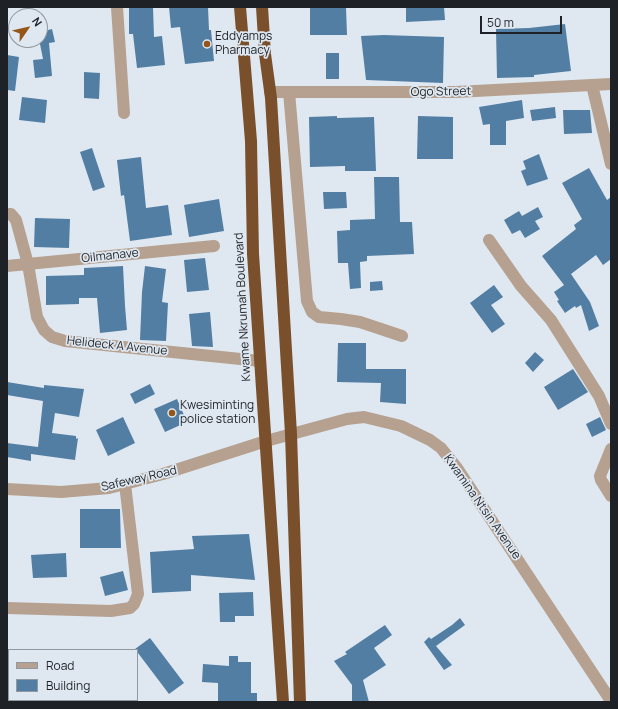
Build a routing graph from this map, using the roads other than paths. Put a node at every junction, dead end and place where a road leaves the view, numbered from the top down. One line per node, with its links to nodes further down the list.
1 (117, 7): 8 (street)
2 (240, 7): 16 (highway, Kwame Nkrumah Boulevard)
3 (262, 7): 6 (highway)
4 (611, 84): 5 (street, Ogo Street)
5 (592, 85): 7 (street, Ogo Street); 9 (street)
6 (270, 92): 7 (street, Ogo Street); 18 (highway)
7 (289, 92): 15 (street)
8 (124, 113)
9 (611, 164)
10 (12, 217): 13 (street, Helideck A Avenue)
11 (489, 240): 17 (street)
12 (214, 246): 13 (street, Oilmanave)
13 (28, 264): 14 (street, Oilmanave); 16 (street, Helideck A Avenue)
14 (7, 266)
15 (402, 336)
16 (260, 361): 19 (highway, Kwame Nkrumah Boulevard)
17 (611, 424)
18 (291, 434): 19 (street, Kwamina Ntsin Avenue); 25 (street, Kwamina Ntsin Avenue); 27 (highway)
19 (266, 441): 21 (street, Safeway Road); 26 (highway, Kwame Nkrumah Boulevard)
20 (611, 449): 23 (street)
21 (125, 484): 22 (street, Safeway Road); 24 (street)
22 (7, 489)
23 (611, 496)
24 (7, 608)
25 (611, 701)
26 (283, 702)
27 (300, 702)

